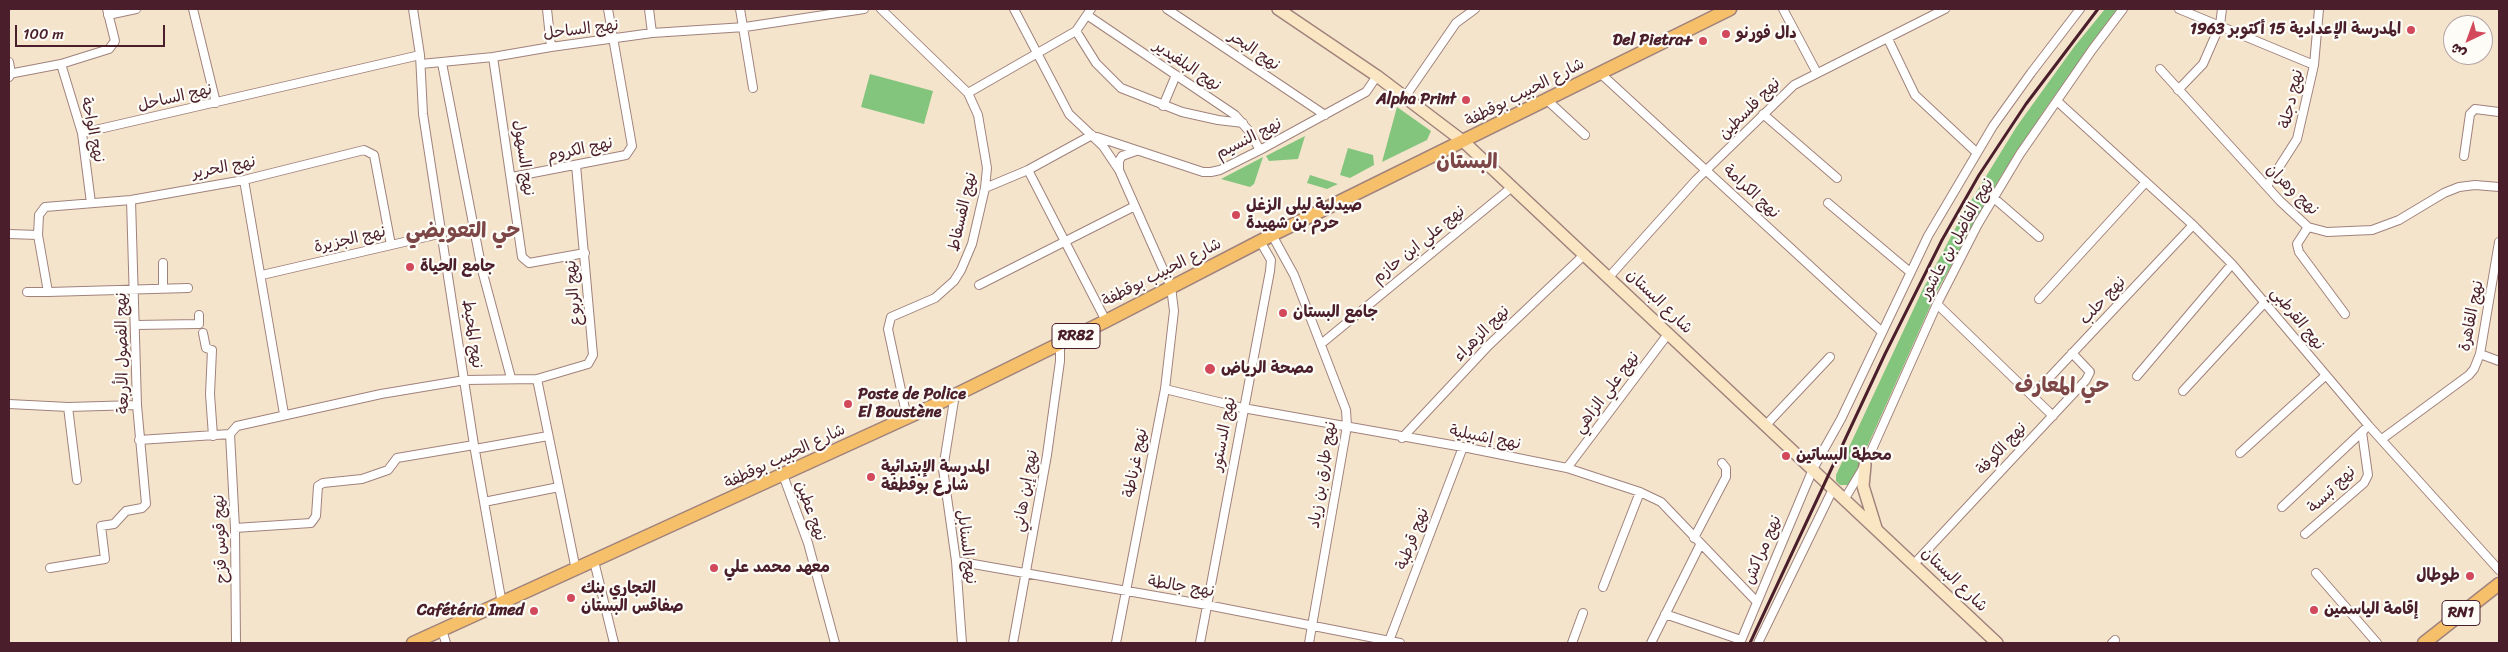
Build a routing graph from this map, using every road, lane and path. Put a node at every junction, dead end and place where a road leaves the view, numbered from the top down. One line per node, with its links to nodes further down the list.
1 (136, 9): 22 (street)
2 (193, 9): 51 (street)
3 (413, 9): 32 (street, نهج المحيط)
4 (547, 9): 30 (street)
5 (608, 9): 29 (street, نهج الكروم)
6 (649, 9): 27 (street)
7 (740, 9): 25 (street)
8 (864, 9): 25 (street, نهج الساحل)
9 (881, 9): 47 (street, نهج الفسفاط)
10 (1014, 9): 31 (street)
11 (1168, 9): 55 (street, نهج البحر)
12 (1278, 9): 44 (main road, شارع البستان)
13 (1475, 9): 48 (street)
14 (1730, 9): 40 (main road, شارع الحبيب بوقطفة / RR82)
15 (1783, 9): 41 (street)
16 (1945, 9): 28 (street, نهج فلسطين)
17 (2080, 9): 63 (street, نهج مراكش)
18 (2123, 9): 50 (street, نهج الفاضل بن عاشور)
19 (2179, 9): 24 (street)
20 (2222, 9): 24 (street)
21 (2319, 9): 38 (street, نهج دجلة)
22 (108, 12): 36 (street)
23 (1089, 12): 26 (street); 43 (street, نهج البلفيدير)
24 (2220, 25): 38 (street); 46 (street)
25 (745, 27): 27 (street, نهج الساحل); 45 (street)
26 (1076, 31): 31 (street); 52 (street)
27 (652, 34): 29 (street, نهج الساحل)
28 (1888, 38): 41 (street, نهج فلسطين); 63 (street)
29 (614, 40): 30 (street, نهج الساحل); 65 (street, نهج الكروم)
30 (551, 47): 33 (street, نهج الساحل)
31 (1038, 53): 47 (street); 59 (street)
32 (420, 55): 37 (street, نهج المحيط); 51 (street, نهج الساحل)
33 (493, 57): 35 (street, نهج الساحل); 69 (street, نهج السهول)
34 (9, 62): 42 (street)
35 (442, 63): 37 (street, نهج الساحل); 125 (street)
36 (61, 64): 42 (street); 57 (street, نهج الواحة)
37 (420, 64): 84 (street, نهج المحيط)
38 (2314, 65): 73 (street, نهج دجلة)
39 (2160, 69): 46 (street, نهج وهران)
40 (1600, 73): 49 (main road, شارع الحبيب بوقطفة / RR82); 68 (street, نهج الكرامة)
41 (1817, 73): 54 (street, نهج فلسطين)
42 (10, 75)
43 (1176, 75): 52 (street); 56 (street, نهج البلفيدير)
44 (1376, 76): 48 (main road, شارع البستان); 55 (street, نهج النسيم)
45 (753, 88)
46 (2178, 90): 73 (street, نهج وهران)
47 (968, 93): 76 (street, نهج الفسفاط)
48 (1405, 97): 60 (main road, شارع البستان)
49 (1547, 100): 58 (street); 60 (main road, شارع الحبيب بوقطفة / RR82)
50 (2057, 101): 72 (street, نهج القرطبي); 77 (street, نهج الفاضل بن عاشور)
51 (216, 103): 57 (street, نهج الساحل)
52 (1163, 106): 56 (street)
53 (2499, 112): 64 (street)
54 (1763, 114): 68 (street, نهج فلسطين); 70 (street)
55 (1325, 115): 61 (street, نهج النسيم)
56 (1243, 123): 61 (street, نهج البلفيدير)
57 (82, 133): 79 (street, نهج الواحة)
58 (1585, 135)
59 (1092, 136): 62 (street, نهج النسيم); 66 (street); 67 (street, نهج غرناطة)
60 (1464, 142): 74 (main road, شارع البستان); 87 (main road, شارع الحبيب بوقطفة / RR82)
61 (1260, 150): 62 (street, نهج النسيم)
62 (1136, 151): 67 (street)
63 (1976, 152): 97 (street, نهج مراكش)
64 (2464, 156)
65 (576, 166): 69 (street, نهج الكروم); 93 (street, نهج الربوع)
66 (1028, 170): 76 (street); 89 (street)
67 (1119, 170): 81 (street, نهج غرناطة)
68 (1708, 171): 99 (street, نهج فلسطين); 114 (street, نهج الكرامة)
69 (512, 177): 93 (street, نهج السهول)
70 (1837, 178)
71 (244, 180): 78 (street, نهج الحرير); 92 (street, نهج الحرير); 98 (street)
72 (2144, 183): 82 (street, نهج القرطبي); 107 (street)
73 (2267, 186): 83 (street, نهج وهران)
74 (1512, 187): 94 (main road, شارع البستان); 118 (street, نهج علي ابن حازم)
75 (2499, 187): 83 (street, نهج وهران)
76 (986, 188): 138 (street, نهج الفسفاط)
77 (1995, 199): 88 (street); 109 (street, نهج الفاضل بن عاشور)
78 (131, 200): 79 (street, نهج الحرير); 102 (street, نهج الفصول الأربعة)
79 (91, 203): 86 (street, نهج الحرير)
80 (1828, 203): 97 (street)
81 (1136, 206): 89 (street); 101 (street, نهج غرناطة)
82 (2193, 225): 96 (street, نهج القرطبي); 119 (street, نهج حلب)
83 (2308, 227): 110 (street)
84 (443, 233): 92 (street, نهج الجزيرة); 127 (street, نهج المحيط)
85 (9, 234): 86 (street)
86 (38, 235): 106 (street, نهج الحرير)
87 (1272, 235): 90 (main road, شارع الحبيب بوقطفة / RR82); 118 (street, نهج طارق بن زياد)
88 (2039, 237)
89 (1064, 241): 100 (street); 112 (street)
90 (1260, 241): 101 (main road, شارع الحبيب بوقطفة / RR82); 135 (street, نهج الدستور)
91 (2499, 242): 120 (street, نهج القاهرة)
92 (391, 245): 98 (street, نهج الجزيرة)
93 (585, 253): 126 (street, نهج الربوع)
94 (1584, 254): 99 (main road, شارع البستان); 146 (street, نهج الزهراء)
95 (163, 262): 103 (street)
96 (2232, 264): 108 (street, نهج القرطبي); 123 (street)
97 (1910, 272): 114 (street, نهج مراكش)
98 (262, 275): 136 (street)
99 (1609, 277): 116 (main road, شارع البستان)
100 (979, 284)
101 (1171, 287): 112 (main road, شارع الحبيب بوقطفة / RR82); 128 (street, نهج غرناطة)
102 (135, 288): 103 (street); 106 (street); 113 (street, نهج الفصول الأربعة)
103 (163, 288): 104 (street)
104 (188, 288)
105 (27, 292): 106 (street)
106 (48, 292)
107 (2039, 299)
108 (2266, 301): 124 (street, نهج القرطبي); 129 (street)
109 (1937, 304): 131 (street); 153 (street, نهج الفاضل بن عاشور)
110 (2345, 314)
111 (199, 315): 113 (street)
112 (1106, 321): 117 (main road, شارع الحبيب بوقطفة / RR82)
113 (136, 325): 133 (street, نهج الفصول الأربعة)
114 (1882, 332): 155 (street, نهج مراكش)
115 (203, 333): 144 (street)
116 (1668, 334): 140 (main road, شارع البستان); 154 (street, نهج علي الزاهي)
117 (1060, 344): 130 (main road, شارع الحبيب بوقطفة / RR82); 175 (street, نهج إبن هاني)
118 (1321, 344): 139 (street, نهج طارق بن زياد)
119 (2072, 353): 131 (street, نهج حلب); 137 (street, نهج الكوفة)
120 (2480, 354): 122 (street); 147 (street, نهج القاهرة)
121 (1830, 356): 140 (street)
122 (2499, 361)
123 (2136, 376)
124 (2325, 376): 141 (street, نهج القرطبي); 151 (street)
125 (511, 378): 126 (street, نهج الربوع); 127 (street, نهج الربوع)
126 (537, 379): 145 (street)
127 (465, 380): 136 (street, نهج الربوع); 149 (street, نهج المحيط)
128 (1165, 389): 135 (street, نهج إشبيلية); 179 (street, نهج غرناطة)
129 (2183, 391)
130 (955, 394): 138 (main road, شارع الحبيب بوقطفة / RR82); 170 (street, نهج السنابل)
131 (2032, 395): 137 (street)
132 (9, 404): 134 (street)
133 (137, 405): 134 (street); 148 (street, نهج الفصول الأربعة)
134 (68, 407): 157 (street)
135 (1243, 408): 139 (street, نهج إشبيلية); 182 (street, نهج الدستور)
136 (284, 414): 143 (street, نهج الربوع)
137 (2053, 416): 171 (street, نهج الكوفة)
138 (907, 418): 156 (main road, شارع الحبيب بوقطفة / RR82)
139 (1347, 426): 146 (street, نهج إشبيلية); 185 (street, نهج طارق بن زياد)
140 (1765, 426): 155 (main road, شارع البستان)
141 (2369, 426): 142 (street); 147 (street, نهج القرطبي)
142 (2362, 432): 163 (street); 166 (street, نهج تبسة)
143 (230, 434): 144 (street); 164 (street, نهج قوس قزح)
144 (213, 436): 148 (street)
145 (548, 436): 149 (street); 158 (street)
146 (1402, 438): 150 (street, نهج إشبيلية)
147 (2382, 439): 174 (street, نهج القرطبي)
148 (139, 440): 172 (street, نهج الفصول الأربعة)
149 (474, 447): 162 (street, نهج المحيط); 164 (street)
150 (1463, 447): 154 (street, نهج إشبيلية); 187 (street, نهج قرطبة)
151 (2240, 453)
152 (1722, 463): 167 (street)
153 (1865, 465): 161 (street, نهج الفاضل بن عاشور); 165 (main road)
154 (1567, 468): 160 (street, نهج إشبيلية)
155 (1813, 469): 159 (main road, شارع البستان); 180 (street, نهج مراكش)
156 (783, 475): 169 (main road, شارع الحبيب بوقطفة / RR82); 193 (street, نهج عطين)
157 (77, 480)
158 (559, 487): 162 (street); 173 (street)
159 (1833, 489): 161 (main road, شارع البستان); 202 (street)
160 (1640, 492): 167 (street, نهج إشبيلية); 178 (street)
161 (1844, 500): 165 (main road, شارع البستان)
162 (484, 502): 181 (street, نهج المحيط)
163 (2282, 507)
164 (236, 528): 189 (street, نهج قوس قزح)
165 (1877, 530): 171 (main road, شارع البستان)
166 (2305, 534)
167 (1694, 538): 168 (street, نهج إشبيلية)
168 (1700, 545): 180 (street, نهج إشبيلية); 184 (street)
169 (594, 561): 173 (main road, شارع الحبيب بوقطفة / RR82); 192 (street)
170 (956, 561): 175 (street, نهج جالطة); 194 (street, نهج السنابل)
171 (1914, 564): 203 (main road, شارع البستان)
172 (50, 568)
173 (576, 570): 181 (main road, شارع الحبيب بوقطفة / RR82)
174 (2499, 570)
175 (1026, 572): 179 (street, نهج جالطة); 195 (street, نهج إبن هاني)
176 (2316, 573): 204 (street)
177 (2499, 584): 205 (main road, RN1)
178 (1603, 587)
179 (1125, 592): 182 (street, نهج جالطة); 196 (street, نهج غرناطة)
180 (1756, 601): 188 (street, نهج مراكش)
181 (502, 604): 186 (main road, شارع الحبيب بوقطفة / RR82)
182 (1207, 605): 185 (street, نهج جالطة); 197 (street, نهج الدستور)
183 (1583, 613): 200 (street)
184 (1665, 614): 188 (street); 201 (street)
185 (1313, 625): 187 (street, نهج جالطة); 198 (street, نهج طارق بن زياد)
186 (442, 630): 190 (main road, شارع الحبيب بوقطفة / RR82); 191 (street)
187 (1389, 641): 199 (street, نهج جالطة)
188 (1741, 642)
189 (236, 643)
190 (413, 643)
191 (446, 643)
192 (614, 643)
193 (835, 643)
194 (962, 643)
195 (1013, 643)
196 (1116, 643)
197 (1200, 643)
198 (1309, 643)
199 (1400, 643)
200 (1572, 643)
201 (1651, 643)
202 (1758, 643)
203 (1997, 643)
204 (2377, 643)
205 (2424, 643)

